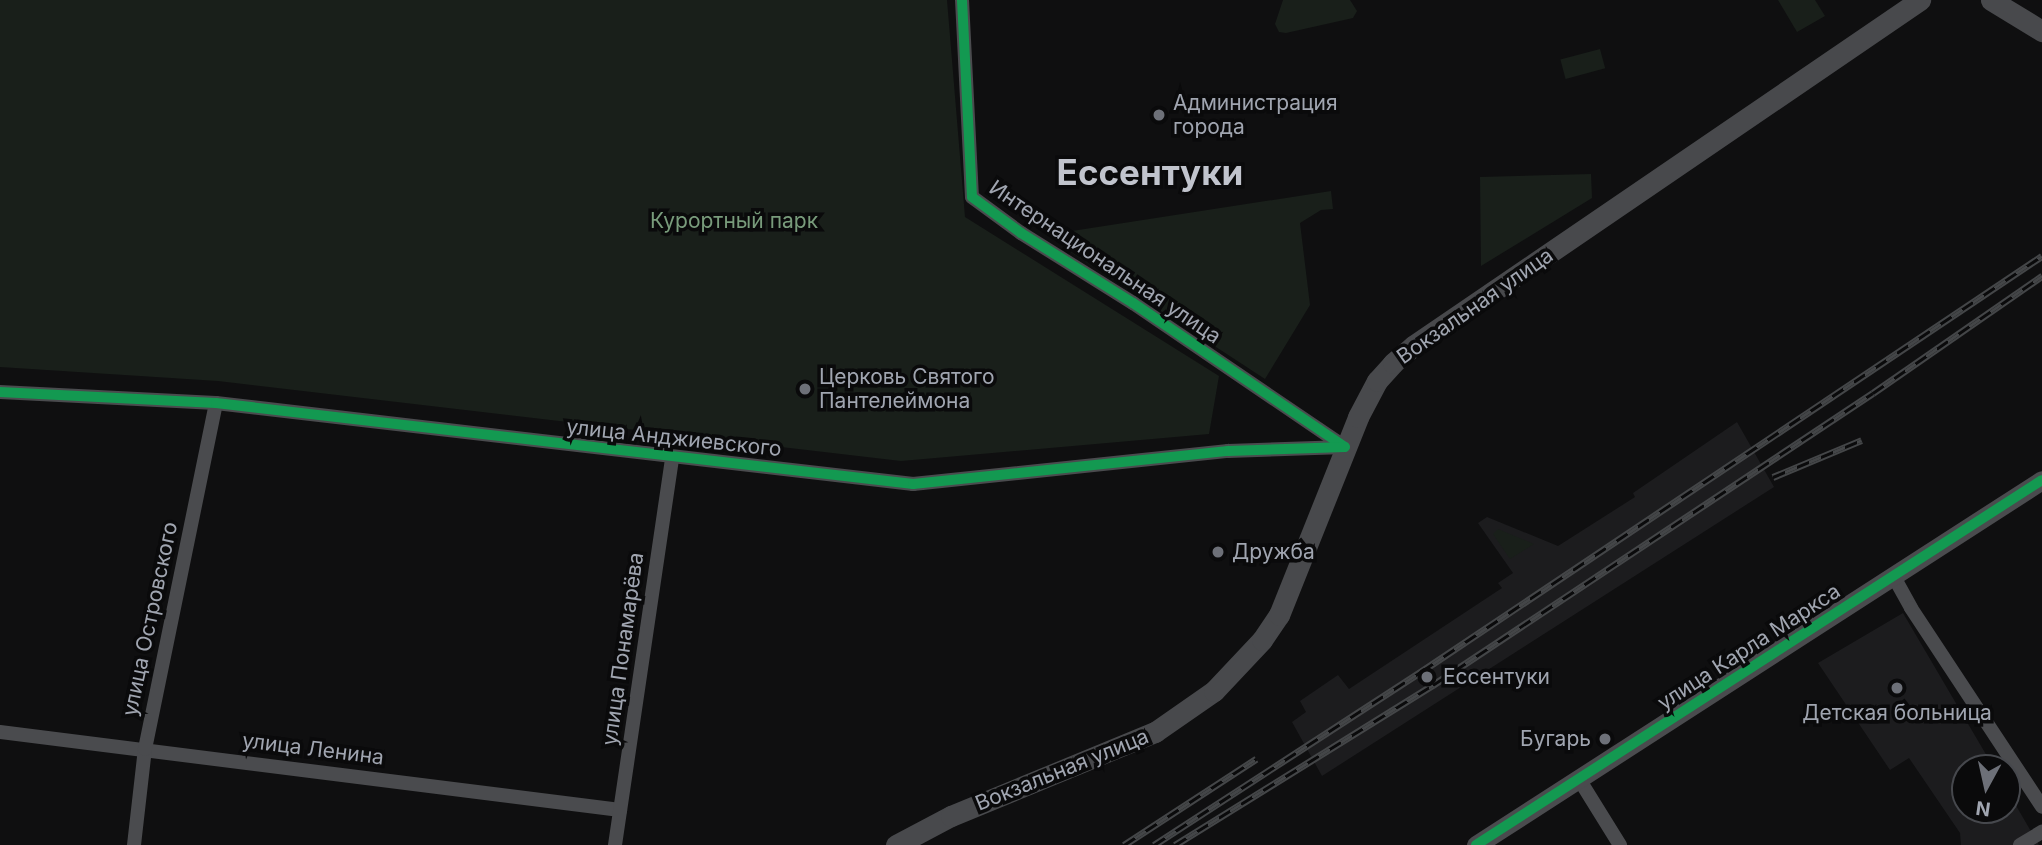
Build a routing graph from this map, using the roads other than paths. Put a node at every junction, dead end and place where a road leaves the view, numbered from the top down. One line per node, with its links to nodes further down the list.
1 (962, 0): 8 (street, Интернациональная улица)
2 (1920, 0): 8 (main road, Вокзальная улица)
3 (1991, 0): 5 (main road)
4 (2016, 0): 5 (main road)
5 (2042, 30)
6 (0, 392): 7 (street, улица Анджиевского)
7 (216, 403): 9 (street, улица Анджиевского); 13 (street, улица Островского)
8 (1345, 447): 9 (street, улица Анджиевского); 20 (main road, Вокзальная улица)
9 (672, 458): 16 (street, улица Понамарёва)
10 (2042, 480): 11 (street, улица Карла Маркса)
11 (1894, 577): 14 (street, улица Карла Маркса); 15 (street)
12 (0, 732): 13 (street, улица Ленина)
13 (145, 749): 16 (street, улица Ленина); 18 (street, улица Островского)
14 (1580, 779): 21 (street, улица Карла Маркса); 22 (street)
15 (2042, 807)
16 (620, 810): 19 (street, улица Понамарёва)
17 (2042, 832): 23 (street)
18 (134, 845)
19 (615, 845)
20 (896, 845)
21 (1476, 845)
22 (1620, 845)
23 (2020, 845)

